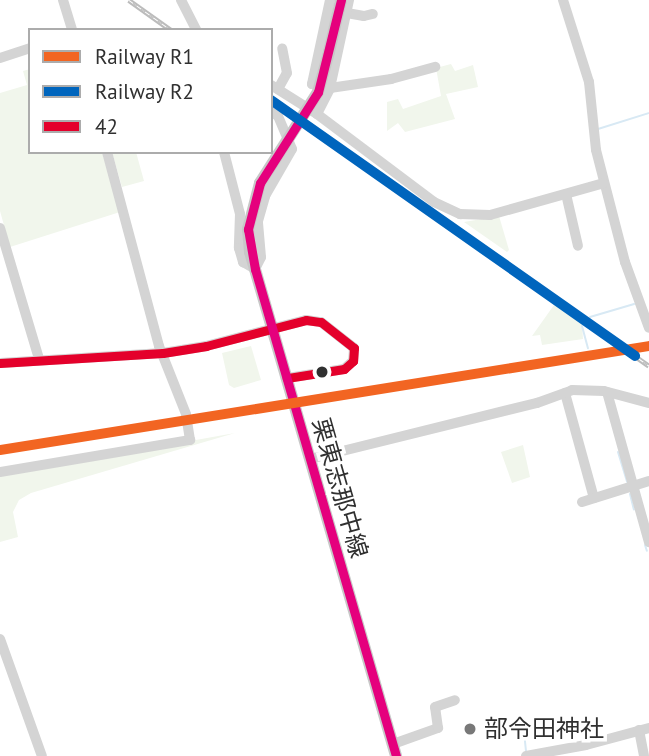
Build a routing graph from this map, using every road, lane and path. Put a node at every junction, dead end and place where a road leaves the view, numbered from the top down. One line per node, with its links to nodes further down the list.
1 (63, 0): 9 (street)
2 (181, 0): 10 (street)
3 (330, 0): 16 (street)
4 (341, 0): 25 (main road, 栗東志那中線, bridge)
5 (349, 0): 7 (street)
6 (563, 0): 21 (street)
7 (347, 13): 8 (street); 16 (street)
8 (373, 14)
9 (71, 28)
10 (195, 28)
11 (28, 49): 13 (street)
12 (285, 51): 15 (street)
13 (0, 58)
14 (435, 67): 16 (street)
15 (275, 87): 18 (street)
16 (330, 88): 18 (street)
17 (273, 112): 25 (street)
18 (317, 114): 22 (street)
19 (108, 154): 28 (street)
20 (225, 154): 25 (street)
21 (604, 183): 22 (street); 26 (street)
22 (566, 194): 24 (street)
23 (0, 228): 29 (street)
24 (578, 246)
25 (255, 269): 27 (main road, 栗東志那中線)
26 (649, 328)
27 (273, 330): 28 (street); 31 (main road, 栗東志那中線); 31 (street)
28 (163, 353): 29 (street); 36 (street)
29 (39, 359): 30 (street)
30 (0, 363)
31 (287, 378): 35 (main road, 栗東志那中線)
32 (607, 392): 33 (street); 34 (street); 38 (street)
33 (565, 393): 35 (street); 39 (street)
34 (649, 402)
35 (310, 459): 45 (main road, 栗東志那中線)
36 (0, 472)
37 (649, 481): 38 (street)
38 (632, 486): 39 (street); 41 (street)
39 (594, 498): 40 (street)
40 (582, 502)
41 (649, 542)
42 (0, 639): 46 (street)
43 (455, 700): 45 (street)
44 (644, 729): 47 (street); 48 (street)
45 (394, 750)
46 (41, 756)
47 (526, 756)
48 (644, 756)

